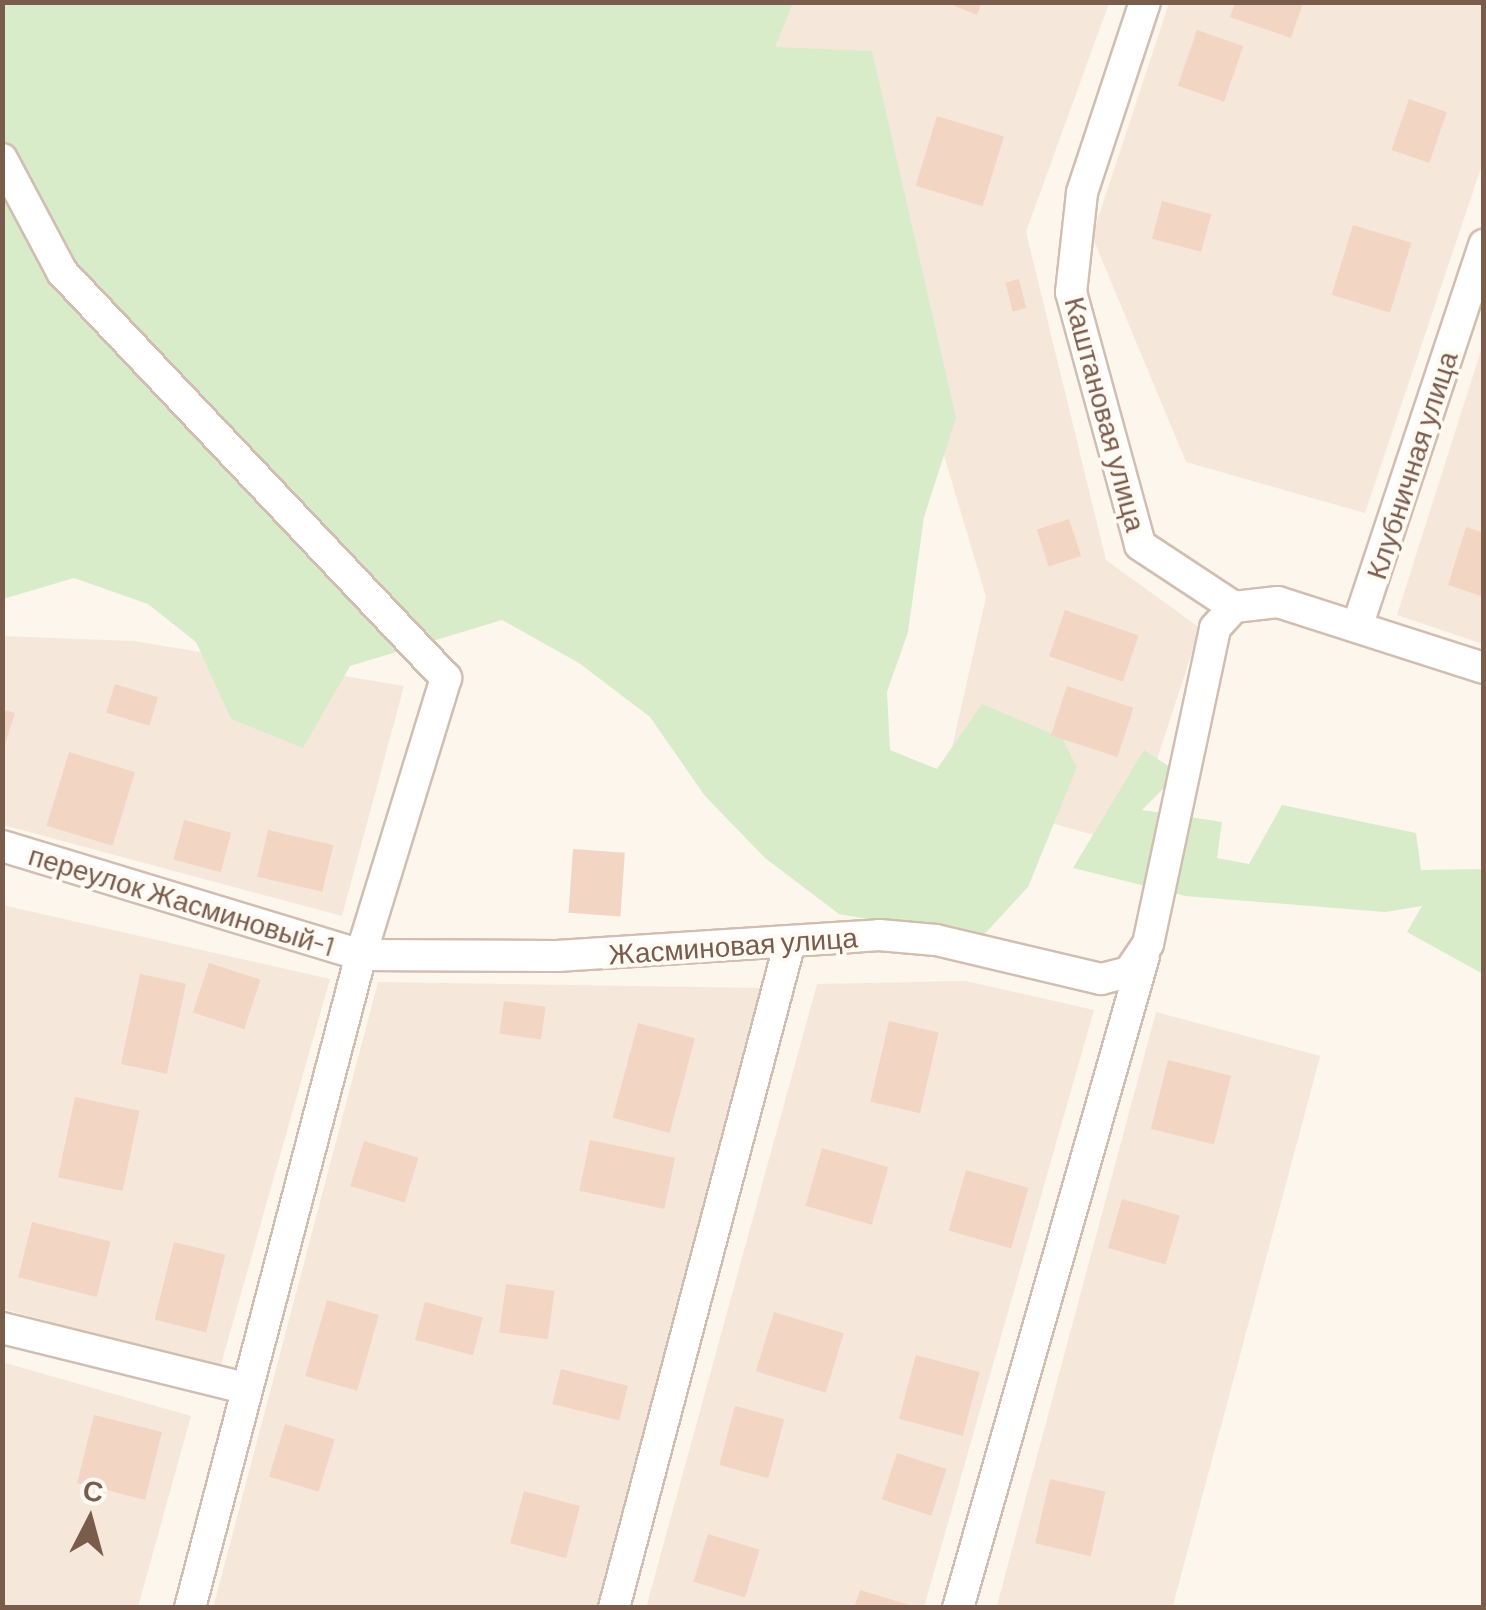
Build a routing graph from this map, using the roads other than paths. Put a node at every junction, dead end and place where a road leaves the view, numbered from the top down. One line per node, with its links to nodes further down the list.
1 (1145, 2): 4 (street, Каштановая улица)
2 (2, 159): 10 (street)
3 (1484, 245): 5 (street, Клубничная улица)
4 (1234, 607): 5 (street); 9 (street)
5 (1357, 628): 6 (street)
6 (1484, 668)
7 (2, 846): 10 (street, переулок Жасминовый-1)
8 (790, 942): 9 (street, Жасминовая улица); 10 (street, Жасминовая улица); 14 (street)
9 (1148, 944): 15 (street)
10 (361, 955): 12 (street)
11 (2, 1328): 12 (street)
12 (245, 1388): 13 (street)
13 (190, 1608)
14 (614, 1608)
15 (958, 1608)

